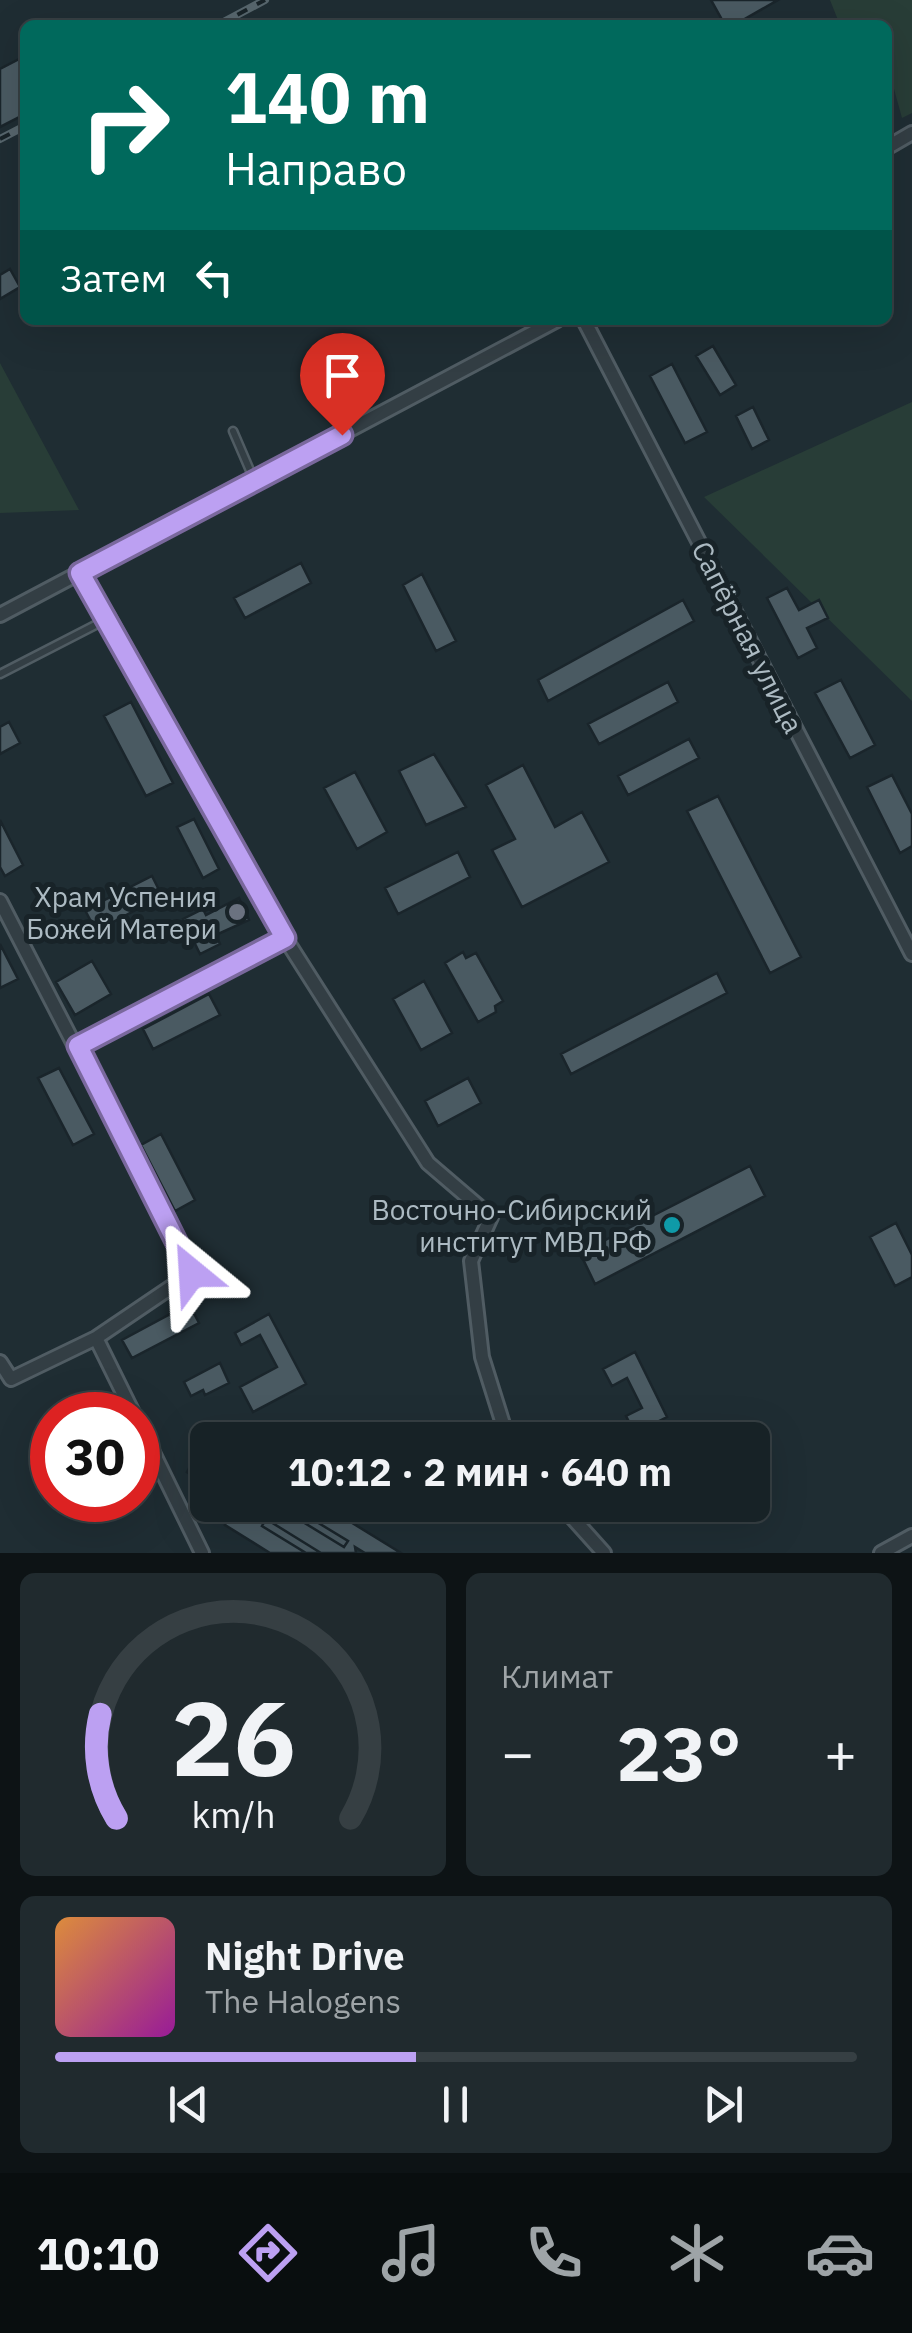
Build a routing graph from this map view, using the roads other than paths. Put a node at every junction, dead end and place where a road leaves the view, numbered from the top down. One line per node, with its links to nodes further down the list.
1 (547, 325): 4 (street)
2 (587, 325): 11 (street, Сапёрная улица)
3 (233, 431): 4 (lane)
4 (255, 483): 5 (street)
5 (80, 573): 6 (street); 7 (street)
6 (0, 615)
7 (110, 618): 8 (lane); 10 (street)
8 (0, 674)
9 (0, 901): 12 (street)
10 (285, 938): 12 (lane); 16 (street)
11 (912, 954)
12 (78, 1046): 13 (street)
13 (96, 1338): 14 (street); 15 (street)
14 (0, 1362)
15 (123, 1392)
16 (502, 1422)
17 (160, 1467): 20 (street)
18 (576, 1522): 21 (street)
19 (912, 1536): 22 (street)
20 (202, 1553)
21 (604, 1553)
22 (881, 1553)

